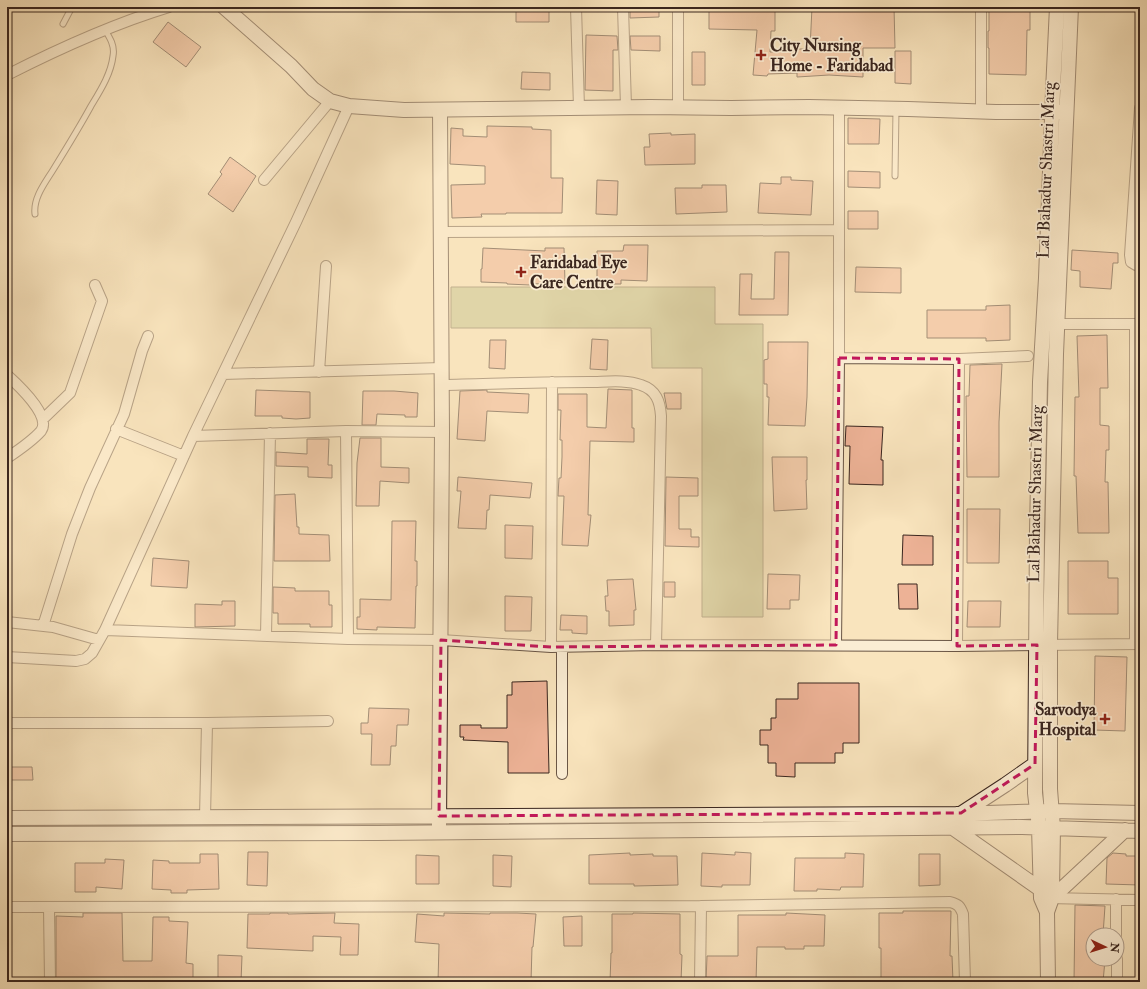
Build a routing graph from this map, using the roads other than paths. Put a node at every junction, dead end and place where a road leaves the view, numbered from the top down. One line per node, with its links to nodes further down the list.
1 (72, 7): 10 (lane)
2 (169, 7): 11 (street)
3 (224, 7): 13 (street)
4 (576, 7): 16 (street)
5 (623, 7): 15 (street)
6 (981, 7): 22 (street)
7 (1057, 7): 23 (street)
8 (1071, 7): 23 (street, Lal Bahadur Shastri Marg)
9 (677, 8): 17 (street)
10 (63, 24)
11 (105, 30): 12 (street); 26 (lane)
12 (7, 75)
13 (330, 101): 14 (street); 25 (street)
14 (349, 106): 21 (street); 42 (street)
15 (626, 107): 16 (street); 17 (street)
16 (579, 108): 21 (street)
17 (678, 108): 18 (street)
18 (839, 108): 19 (street); 28 (street)
19 (896, 108): 22 (street); 24 (lane)
20 (1140, 108): 27 (street)
21 (440, 110): 29 (street)
22 (981, 112): 23 (street)
23 (1059, 112): 33 (street); 35 (street, Lal Bahadur Shastri Marg)
24 (895, 176)
25 (264, 180)
26 (35, 214)
27 (1136, 221): 31 (street)
28 (838, 230): 29 (street); 38 (street)
29 (440, 232): 40 (street)
30 (326, 266): 41 (street)
31 (1140, 266)
32 (95, 285): 46 (street)
33 (1044, 324): 35 (street); 61 (street)
34 (1137, 324): 35 (street); 62 (street)
35 (1058, 325): 61 (street, Lal Bahadur Shastri Marg)
36 (148, 336): 47 (street)
37 (1028, 356): 39 (street)
38 (839, 358): 39 (street); 64 (street)
39 (959, 358): 65 (street)
40 (442, 368): 41 (street); 45 (street)
41 (319, 372): 42 (street)
42 (223, 374): 51 (street)
43 (7, 375): 46 (street)
44 (552, 382): 45 (street); 63 (street); 66 (street)
45 (442, 385): 49 (street)
46 (43, 419): 53 (street)
47 (116, 428): 52 (street); 55 (street)
48 (346, 431): 49 (street); 50 (street); 58 (street)
49 (442, 432): 60 (street)
50 (270, 433): 51 (street); 57 (street)
51 (193, 436): 52 (street)
52 (184, 456): 56 (street)
53 (7, 458)
54 (7, 622): 55 (street)
55 (43, 626): 59 (street)
56 (105, 630): 57 (street); 59 (street)
57 (266, 636): 58 (street)
58 (348, 639): 60 (street)
59 (100, 640): 68 (street)
60 (441, 640): 66 (street); 79 (street)
61 (1043, 644): 62 (street); 65 (street); 72 (street); 75 (street, Lal Bahadur Shastri Marg)
62 (1138, 644)
63 (656, 645): 64 (street); 67 (street)
64 (836, 645): 65 (street)
65 (957, 646)
66 (551, 647): 67 (street)
67 (562, 647): 73 (street)
68 (7, 657)
69 (328, 721): 71 (street)
70 (7, 723): 71 (street)
71 (208, 723): 83 (street)
72 (1035, 764): 74 (street); 78 (street)
73 (562, 774)
74 (1037, 811): 75 (street); 78 (street); 84 (street)
75 (1052, 811): 76 (street); 86 (street, Lal Bahadur Shastri Marg)
76 (1140, 813)
77 (769, 814): 78 (street); 80 (street); 87 (street)
78 (961, 814)
79 (439, 816): 80 (street); 81 (street); 91 (street)
80 (631, 816): 89 (street)
81 (339, 817): 83 (street); 92 (street)
82 (7, 818): 83 (street)
83 (205, 818)
84 (1039, 827): 85 (street); 86 (street); 94 (street)
85 (953, 828): 87 (street); 94 (street)
86 (1053, 828): 88 (street); 94 (street, Lal Bahadur Shastri Marg)
87 (769, 830): 89 (street)
88 (1125, 830): 90 (street); 94 (street)
89 (631, 831): 91 (street)
90 (1140, 831)
91 (439, 832): 92 (street)
92 (339, 833): 93 (street)
93 (7, 834)
94 (1045, 895): 95 (street); 105 (street)
95 (1116, 899): 96 (street); 100 (street)
96 (1140, 900)
97 (701, 906): 99 (street); 103 (street); 104 (street)
98 (7, 907): 99 (street)
99 (49, 907): 102 (street)
100 (1116, 927)
101 (1117, 967): 106 (street)
102 (50, 982)
103 (700, 982)
104 (965, 982)
105 (1048, 982)
106 (1117, 982)

